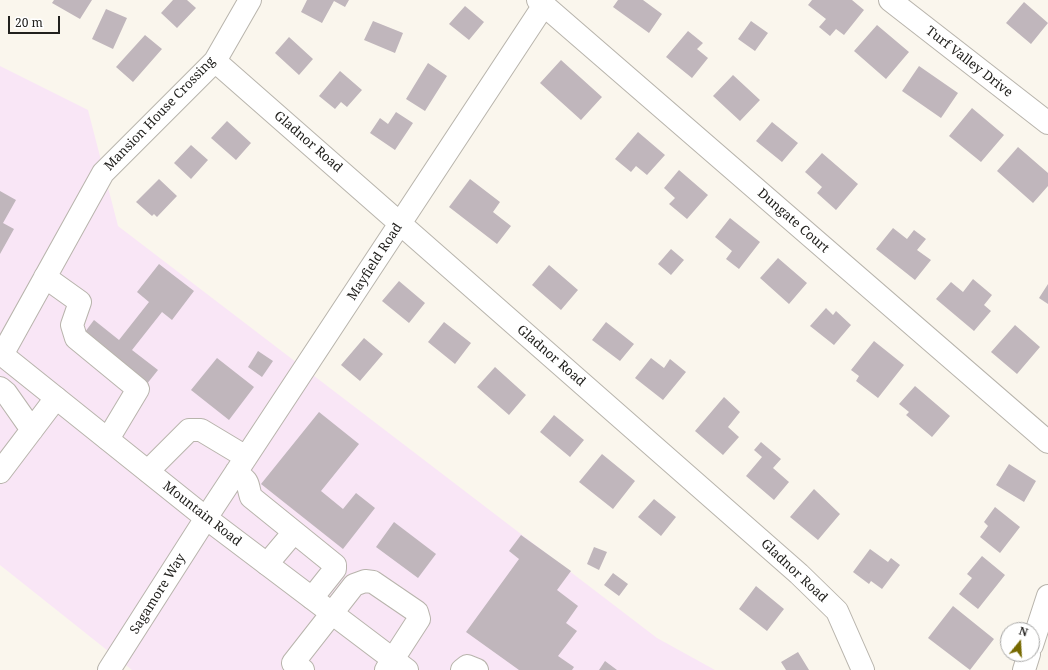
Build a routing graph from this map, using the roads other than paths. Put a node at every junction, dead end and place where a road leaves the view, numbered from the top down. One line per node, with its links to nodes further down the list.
1 (250, 0): 4 (street, Mansion House Crossing)
2 (890, 0): 5 (street, Turf Valley Drive)
3 (541, 3): 6 (street, Mayfield Road); 13 (street, Dungate Court)
4 (215, 61): 6 (street, Gladnor Road); 7 (street, Mansion House Crossing)
5 (1048, 123)
6 (400, 224): 14 (street, Mayfield Road); 31 (street, Gladnor Road)
7 (45, 277): 8 (street, Mansion House Crossing); 12 (street)
8 (1, 354): 10 (street, Mountain Road)
9 (0, 388): 11 (street)
10 (56, 398): 11 (street); 12 (street, Mountain Road)
11 (32, 430): 16 (street)
12 (108, 439): 15 (street, Mountain Road)
13 (1048, 442)
14 (241, 464): 15 (street); 17 (street, Mayfield Road); 18 (street)
15 (148, 471): 17 (street, Mountain Road)
16 (0, 472)
17 (206, 518): 19 (street, Mountain Road); 27 (street, Sagamore Way)
18 (294, 532): 19 (street); 20 (street)
19 (267, 564): 23 (street, Mountain Road)
20 (335, 569): 21 (street); 23 (street)
21 (354, 585): 24 (street); 26 (street)
22 (1048, 596): 25 (street)
23 (312, 598): 24 (street, Mountain Road)
24 (332, 613): 26 (street, Mountain Road); 28 (street)
25 (1040, 622)
26 (395, 667)
27 (109, 670)
28 (302, 670)
29 (462, 670): 30 (street)
30 (477, 670)
31 (863, 670)

